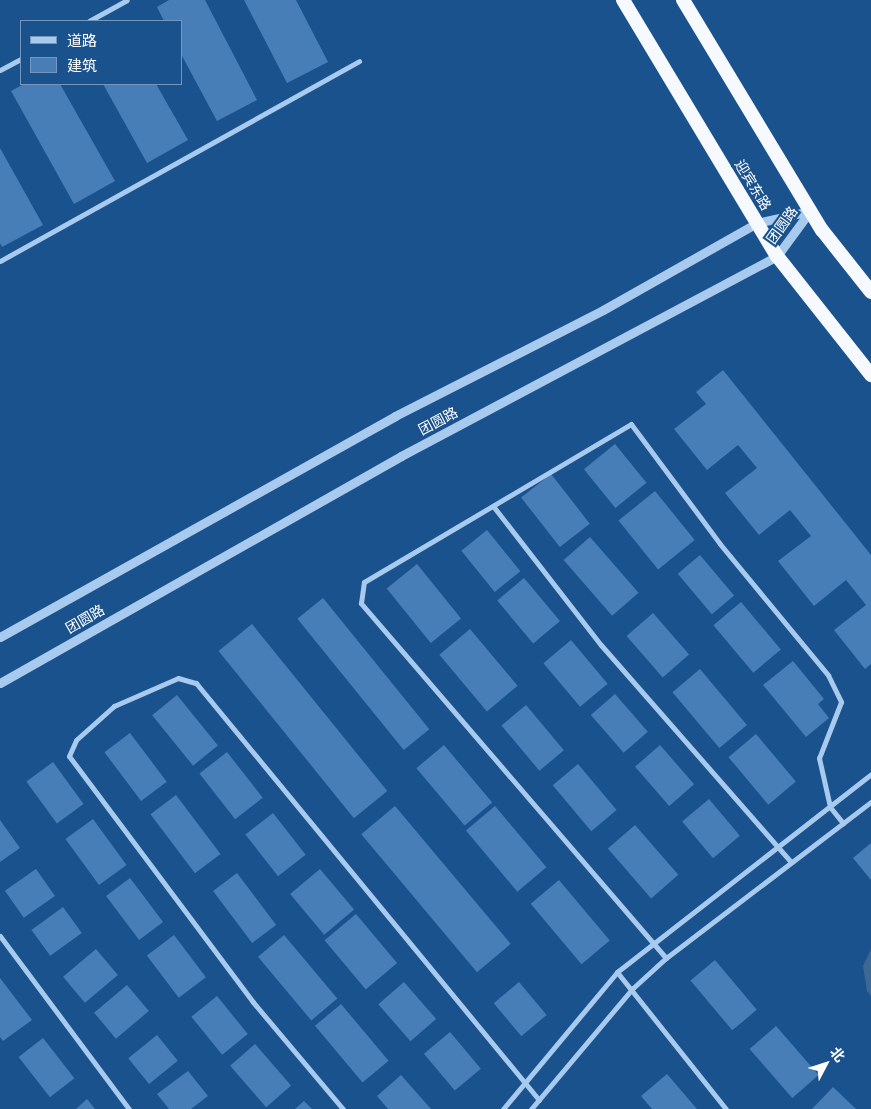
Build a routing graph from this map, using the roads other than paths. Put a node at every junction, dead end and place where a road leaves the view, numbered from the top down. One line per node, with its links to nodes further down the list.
1 (127, 0): 4 (street)
2 (622, 0): 9 (highway, 迎宾东路)
3 (683, 0): 8 (highway)
4 (91, 20)
5 (20, 60): 7 (street)
6 (359, 61): 11 (street)
7 (0, 70)
8 (810, 210): 9 (street, 团圆路); 10 (street, 团圆路); 12 (highway)
9 (757, 223): 10 (highway, 迎宾东路); 15 (street, 团圆路)
10 (777, 256): 13 (highway, 迎宾东路); 16 (street, 团圆路)
11 (0, 261)
12 (871, 292)
13 (871, 375)
14 (493, 506): 19 (street); 21 (street); 24 (street)
15 (0, 638)
16 (0, 683)
17 (871, 774): 19 (street)
18 (871, 802): 20 (street)
19 (830, 807): 20 (street); 21 (street)
20 (843, 823): 22 (street)
21 (777, 847): 22 (street); 24 (street)
22 (791, 862): 25 (street)
23 (0, 936): 31 (street)
24 (652, 943): 25 (street); 26 (street)
25 (666, 958): 27 (street)
26 (617, 972): 27 (street); 28 (street)
27 (633, 988): 29 (street); 34 (street)
28 (525, 1083): 29 (street); 30 (street); 32 (street)
29 (539, 1100): 33 (street)
30 (504, 1108)
31 (130, 1109)
32 (343, 1109)
33 (531, 1109)
34 (726, 1109)

